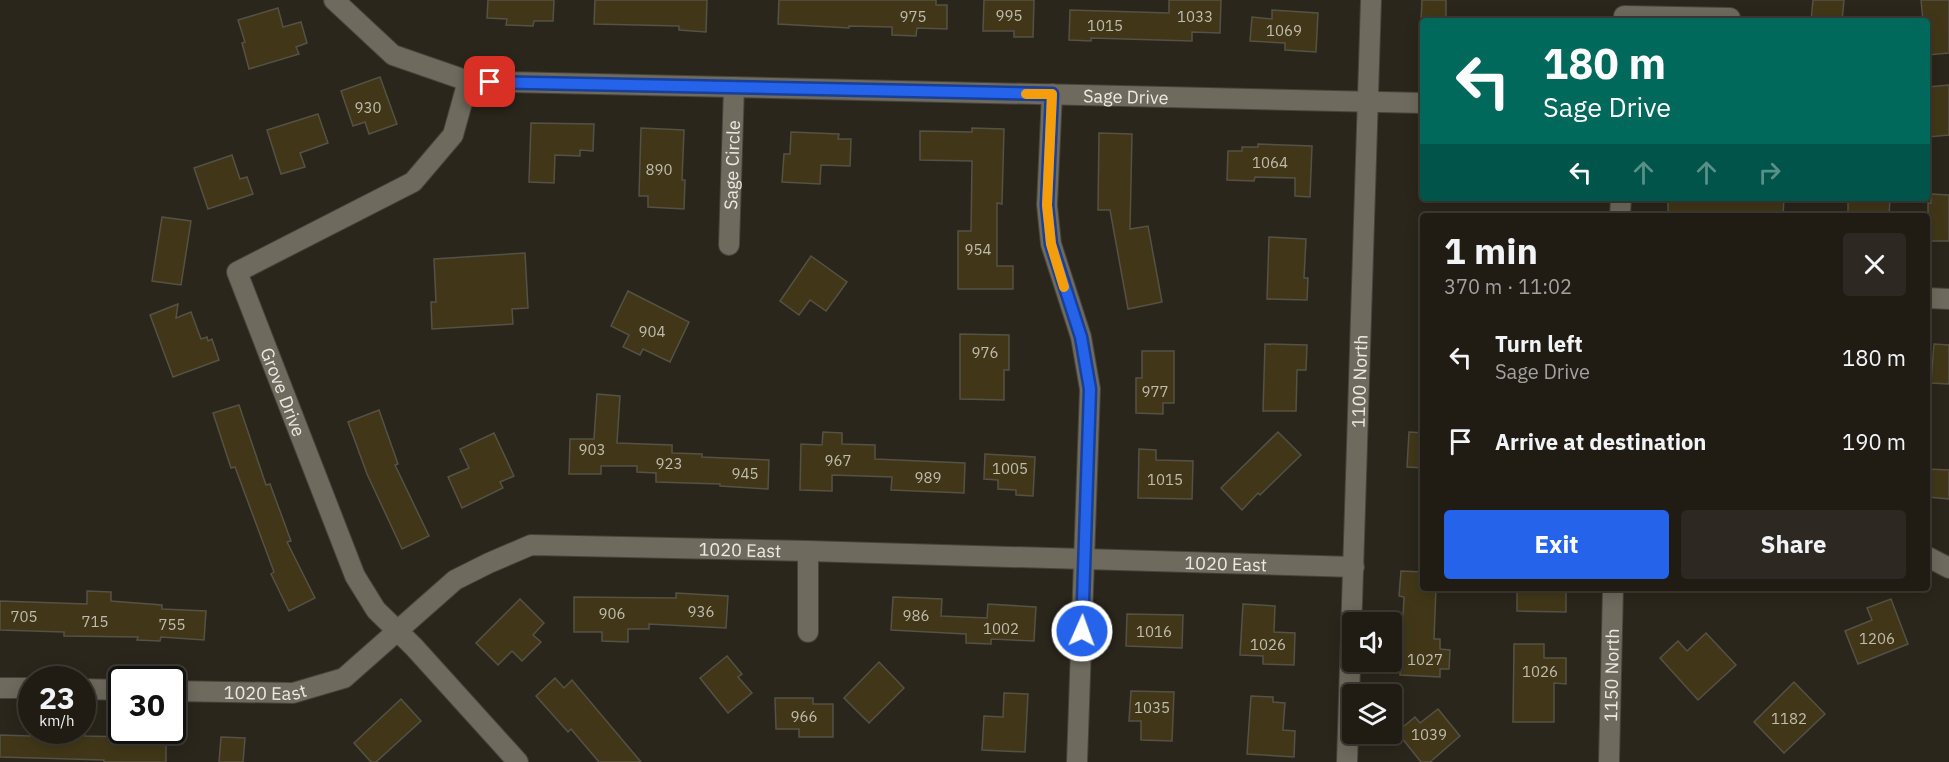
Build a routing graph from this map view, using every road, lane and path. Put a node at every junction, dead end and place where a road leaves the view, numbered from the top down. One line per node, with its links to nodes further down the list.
1 (334, 0): 5 (street, Sage Drive)
2 (1371, 0): 8 (street, 1100 North)
3 (1624, 12): 4 (street)
4 (1730, 18)
5 (468, 81): 6 (street, Sage Drive); 19 (street, Grove Drive)
6 (734, 87): 7 (street, Sage Drive); 10 (street, Sage Circle)
7 (1052, 94): 8 (street, Sage Drive); 14 (street)
8 (1368, 102): 9 (street, Sage Drive); 16 (street, 1100 North)
9 (1420, 103)
10 (729, 245)
11 (1930, 298): 12 (street)
12 (1949, 299)
13 (808, 551): 14 (street, 1020 East); 19 (street, 1020 East); 20 (street)
14 (1084, 558): 16 (street, 1020 East); 25 (street)
15 (1930, 558): 17 (street)
16 (1354, 567): 26 (street, 1100 North)
17 (1949, 568)
18 (1612, 591): 27 (street, 1150 North)
19 (397, 632): 23 (street, 1020 East); 24 (street, Grove Drive)
20 (808, 632)
21 (0, 688): 22 (street)
22 (18, 688)
23 (186, 691)
24 (518, 762)
25 (1077, 762)
26 (1347, 762)
27 (1609, 762)

